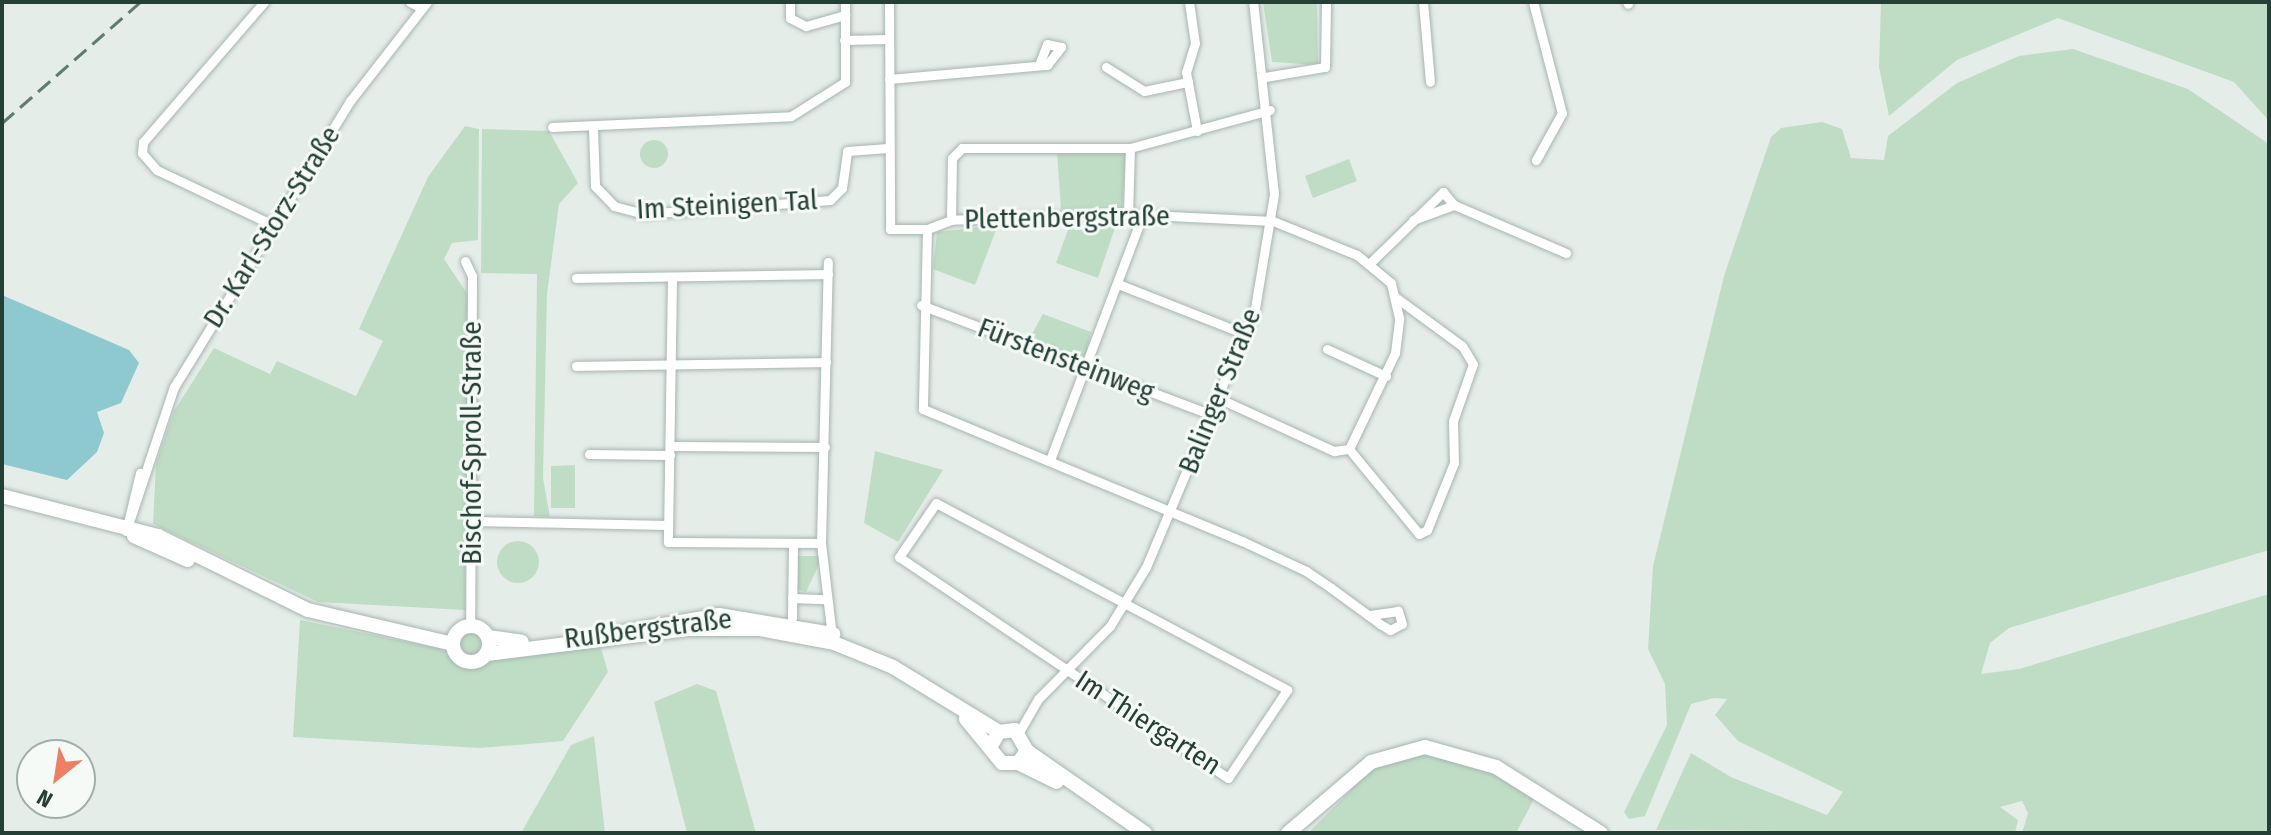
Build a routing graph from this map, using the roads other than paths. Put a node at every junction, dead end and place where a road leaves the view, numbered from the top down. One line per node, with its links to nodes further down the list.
1 (264, 2): 34 (street)
2 (410, 2): 11 (street)
3 (790, 2): 12 (street)
4 (845, 2): 12 (street)
5 (889, 2): 13 (street)
6 (1189, 2): 19 (street)
7 (1253, 2): 17 (street, Balinger Straße)
8 (1326, 2): 17 (street)
9 (1423, 2): 20 (street)
10 (1533, 2): 27 (street)
11 (425, 5): 34 (street, Dr. Karl-Storz-Straße)
12 (845, 15): 14 (street)
13 (888, 39): 14 (street); 18 (street)
14 (844, 40): 23 (street)
15 (1039, 65): 18 (street)
16 (1106, 67): 19 (street)
17 (1265, 77): 21 (street, Balinger Straße)
18 (889, 79): 25 (street)
19 (1188, 82): 24 (street)
20 (1430, 82)
21 (1270, 110): 24 (street); 33 (street, Balinger Straße)
22 (552, 127): 23 (street)
23 (593, 128): 25 (street, Im Steinigen Tal)
24 (1197, 131): 26 (street)
25 (888, 148): 35 (street)
26 (1130, 148): 29 (street); 31 (street)
27 (1536, 160)
28 (1454, 205): 32 (street); 32 (street); 36 (street)
29 (1128, 214): 30 (street, Plettenbergstraße); 31 (street, Plettenbergstraße)
30 (1143, 214): 33 (street, Plettenbergstraße); 43 (street)
31 (951, 220): 35 (street, Plettenbergstraße)
32 (1413, 220): 39 (street)
33 (1273, 221): 39 (street); 46 (street, Balinger Straße)
34 (273, 225): 64 (street, Dr. Karl-Storz-Straße)
35 (927, 229): 45 (street, Plettenbergstraße)
36 (1566, 253)
37 (465, 261): 62 (street, Bischof-Sproll-Straße)
38 (828, 262): 40 (street)
39 (1370, 263): 44 (street)
40 (828, 274): 42 (street); 48 (street)
41 (576, 278): 42 (street)
42 (672, 280): 51 (street)
43 (1118, 284): 46 (street); 50 (street)
44 (1395, 297): 52 (street); 56 (street)
45 (921, 305): 50 (street, Fürstensteinweg); 59 (street, Plettenbergstraße)
46 (1245, 334): 53 (street, Balinger Straße)
47 (1327, 349): 52 (street)
48 (826, 362): 51 (street); 55 (street)
49 (576, 366): 51 (street)
50 (1085, 367): 54 (street, Fürstensteinweg); 59 (street)
51 (671, 368): 57 (street)
52 (1386, 376): 56 (street)
53 (1218, 398): 54 (street, Balinger Straße); 56 (street)
54 (1210, 414): 61 (street, Balinger Straße)
55 (825, 447): 57 (street); 66 (street)
56 (1349, 449)
57 (670, 450): 58 (street); 63 (street)
58 (589, 454)
59 (1050, 460): 61 (street, Plettenbergstraße)
60 (2, 496): 64 (street)
61 (1171, 511): 69 (street, Balinger Straße); 70 (street, Plettenbergstraße)
62 (472, 521): 63 (street); 72 (street, Bischof-Sproll-Straße)
63 (668, 525): 65 (street)
64 (126, 531): 75 (street)
65 (793, 543): 66 (street); 67 (street)
66 (821, 543): 68 (street)
67 (792, 598): 68 (street); 71 (street)
68 (825, 599): 73 (street)
69 (1125, 604): 78 (street, Balinger Straße); 78 (street, Im Thiergarten); 78 (street, Im Thiergarten)
70 (1368, 615)
71 (792, 618)
72 (470, 626): 74 (street); 75 (street)
73 (831, 628)
74 (488, 637): 76 (street); 77 (street, Rußbergstraße)
75 (453, 644): 76 (street, Rußbergstraße)
76 (487, 654): 77 (street, Rußbergstraße)
77 (893, 667): 80 (street, Rußbergstraße)
78 (1067, 670): 79 (street, Balinger Straße)
79 (1019, 732): 80 (street); 81 (street)
80 (996, 738): 81 (street, Rußbergstraße)
81 (1023, 757): 83 (street, Rußbergstraße)
82 (1337, 789): 84 (street); 85 (street); 86 (street)
83 (1145, 833)
84 (1288, 833)
85 (1301, 833)
86 (1601, 833)

